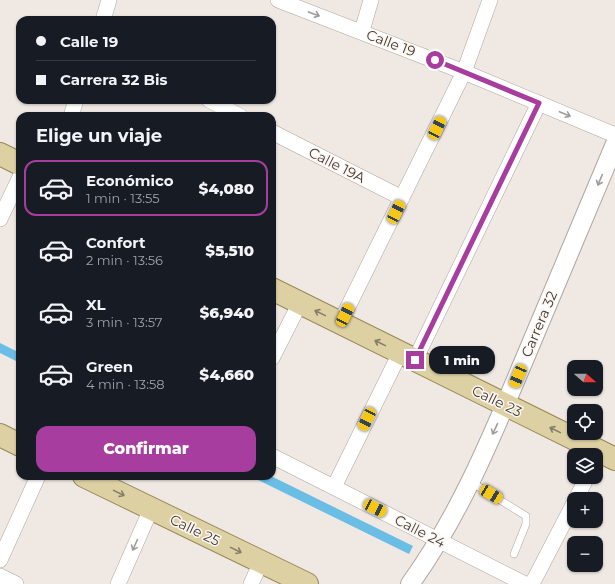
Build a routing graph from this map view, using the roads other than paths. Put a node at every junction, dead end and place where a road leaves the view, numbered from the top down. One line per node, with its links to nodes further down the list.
1 (109, 0): 5 (street)
2 (278, 0): 6 (street, Calle 19, one-way to 6)
3 (371, 0): 6 (street)
4 (490, 0): 7 (street)
5 (104, 16)
6 (362, 31): 7 (street, Calle 19)
7 (464, 72): 8 (street, Calle 19); 17 (street)
8 (539, 103): 12 (street, Calle 19, one-way to 12); 23 (street)
9 (217, 104): 10 (street)
10 (232, 112)
11 (276, 134): 17 (street, Calle 19A)
12 (615, 135)
13 (615, 144): 24 (street, Carrera 32, one-way to 24)
14 (0, 154): 15 (main road)
15 (16, 162)
16 (16, 185): 18 (street)
17 (402, 198): 21 (street)
18 (0, 219)
19 (276, 291): 20 (main road, Calle 23)
20 (300, 303): 21 (main road, Calle 23, one-way to 20); 22 (street)
21 (340, 323): 23 (main road, Calle 23, one-way to 21)
22 (276, 350)
23 (407, 356): 24 (main road, Calle 23); 32 (street)
24 (506, 405): 27 (main road, Calle 23, one-way to 24); 31 (street, Carrera 32, one-way to 31)
25 (0, 435): 26 (main road)
26 (16, 443)
27 (604, 457)
28 (276, 458): 32 (street, Calle 24)
29 (36, 480): 37 (street)
30 (92, 480): 33 (main road, Calle 25, one-way to 33)
31 (471, 482): 35 (street, Carrera 32); 36 (lane)
32 (334, 487): 35 (street, Calle 24)
33 (151, 509): 38 (main road, Calle 25, one-way to 38); 42 (street, one-way to 42)
34 (567, 516): 46 (street)
35 (436, 546): 40 (street, Carrera 32); 45 (street, Calle 24)
36 (514, 554)
37 (0, 560)
38 (261, 562): 43 (street); 44 (main road, Calle 25)
39 (0, 576): 41 (street)
40 (411, 583)
41 (16, 584)
42 (118, 584)
43 (251, 584)
44 (306, 584)
45 (526, 584)
46 (532, 584)

